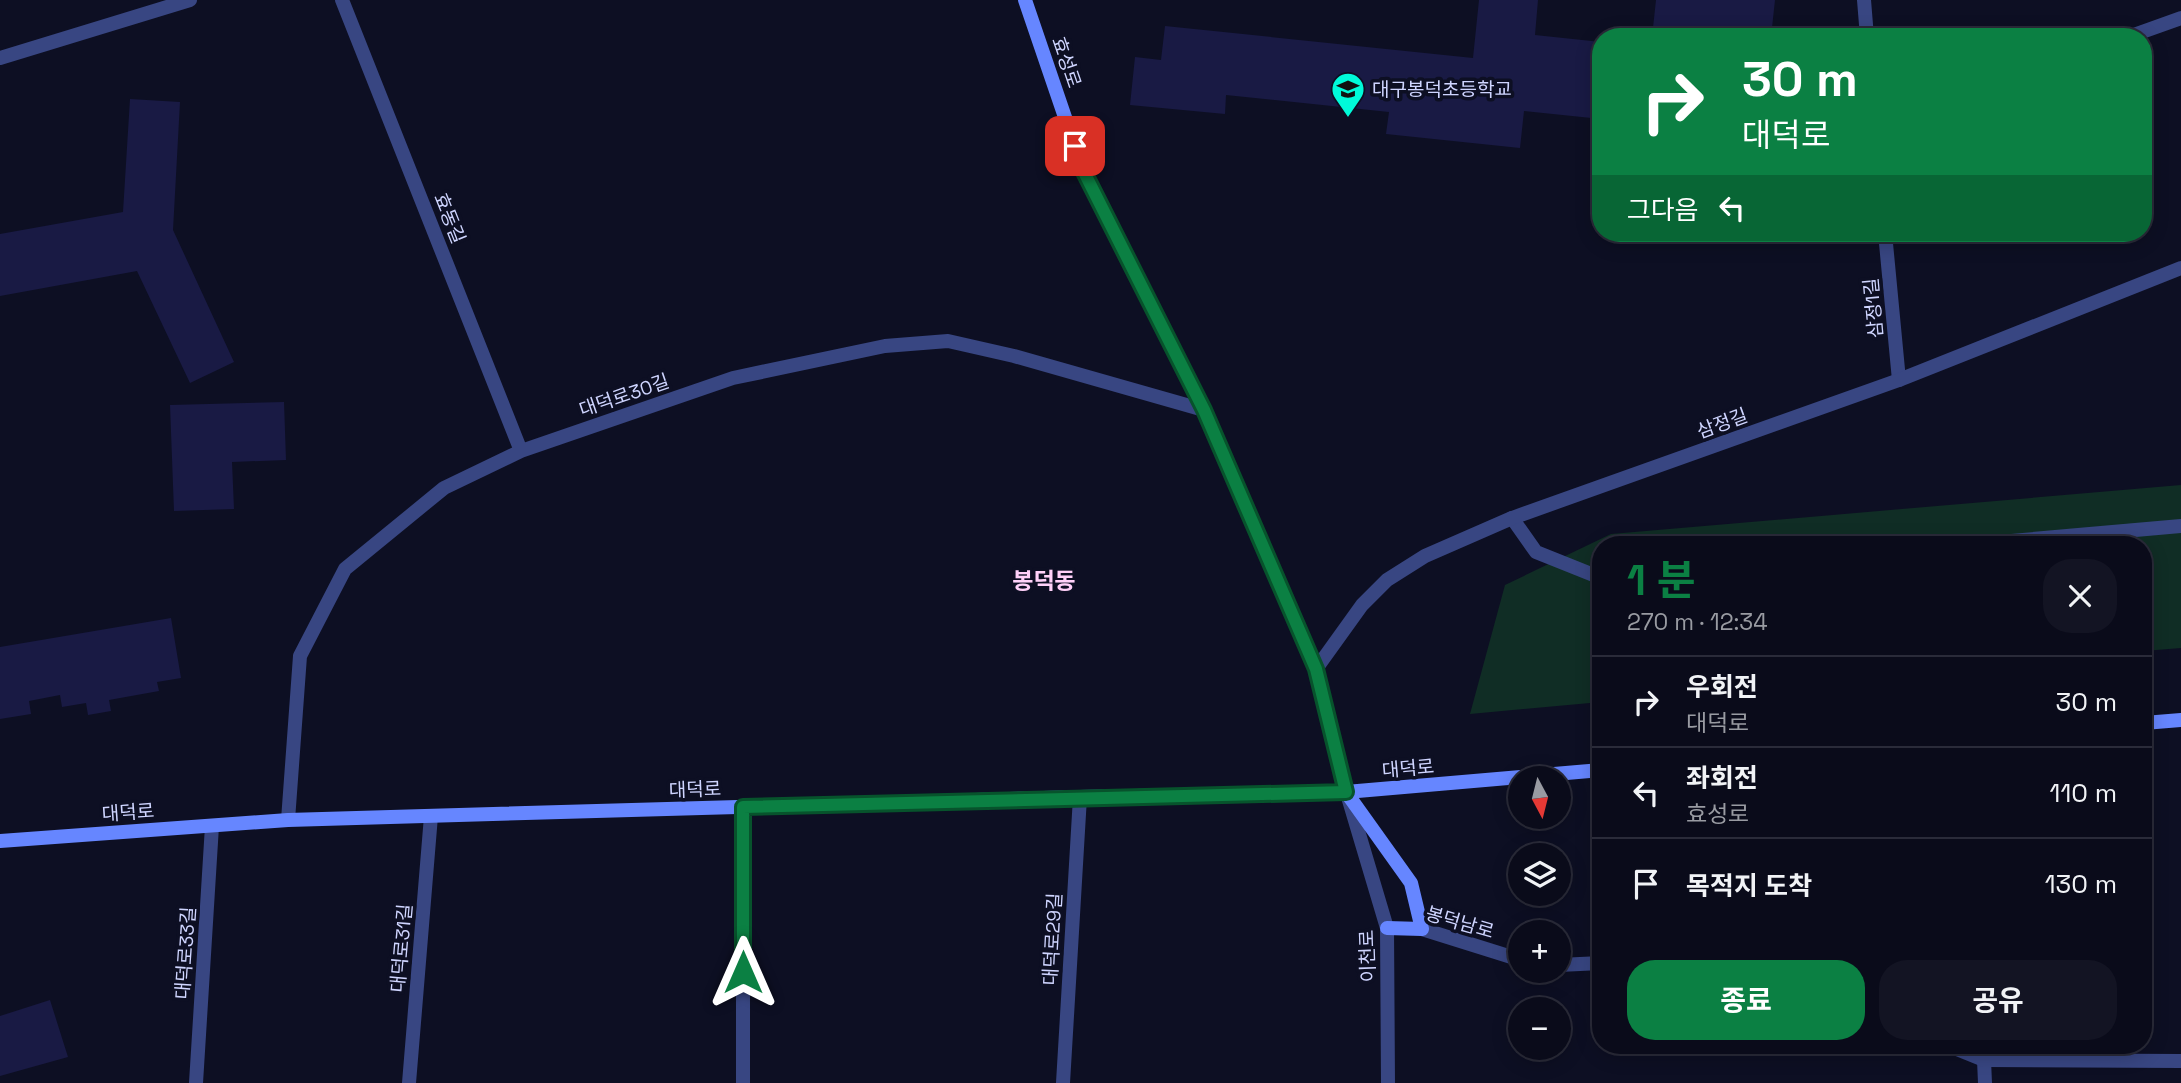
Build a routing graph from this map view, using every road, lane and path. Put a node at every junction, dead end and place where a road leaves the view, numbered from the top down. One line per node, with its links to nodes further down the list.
1 (190, 0): 8 (street)
2 (342, 0): 13 (street, 효동길)
3 (1025, 0): 12 (main road, 효성로)
4 (1864, 0): 6 (street)
5 (2181, 18): 7 (street)
6 (1866, 28)
7 (2152, 28)
8 (0, 58)
9 (1886, 242): 11 (street, 삼정1길)
10 (2181, 268): 11 (street, 삼정길)
11 (1899, 380): 14 (street, 삼정길)
12 (1204, 410): 13 (street, 대덕로30길); 18 (main road, 효성로)
13 (521, 451): 26 (street, 대덕로30길)
14 (1512, 518): 17 (street); 18 (street, 삼정길)
15 (2181, 526): 16 (street)
16 (2068, 536)
17 (1592, 574)
18 (1316, 669): 22 (main road, 효성로)
19 (2181, 720): 20 (main road)
20 (2152, 722)
21 (1592, 771): 22 (main road, 대덕로)
22 (1346, 792): 23 (main road, 대덕로); 29 (street, 이천로); 30 (main road)
23 (1080, 797): 24 (main road, 대덕로); 40 (street, 대덕로29길)
24 (743, 807): 25 (main road, 대덕로); 39 (street)
25 (431, 816): 26 (main road, 대덕로); 38 (street, 대덕로31길)
26 (288, 820): 27 (main road, 대덕로)
27 (212, 826): 28 (main road, 대덕로); 37 (street, 대덕로33길)
28 (0, 841)
29 (1387, 928): 30 (main road, 봉덕남로); 41 (street, 이천로)
30 (1422, 929): 31 (street, 봉덕남로)
31 (1508, 956)
32 (1592, 964): 33 (street)
33 (1571, 965)
34 (1969, 1054): 35 (street)
35 (1984, 1060): 36 (street); 42 (street)
36 (2181, 1061)
37 (196, 1083)
38 (409, 1083)
39 (743, 1083)
40 (1062, 1083)
41 (1388, 1083)
42 (1985, 1083)

